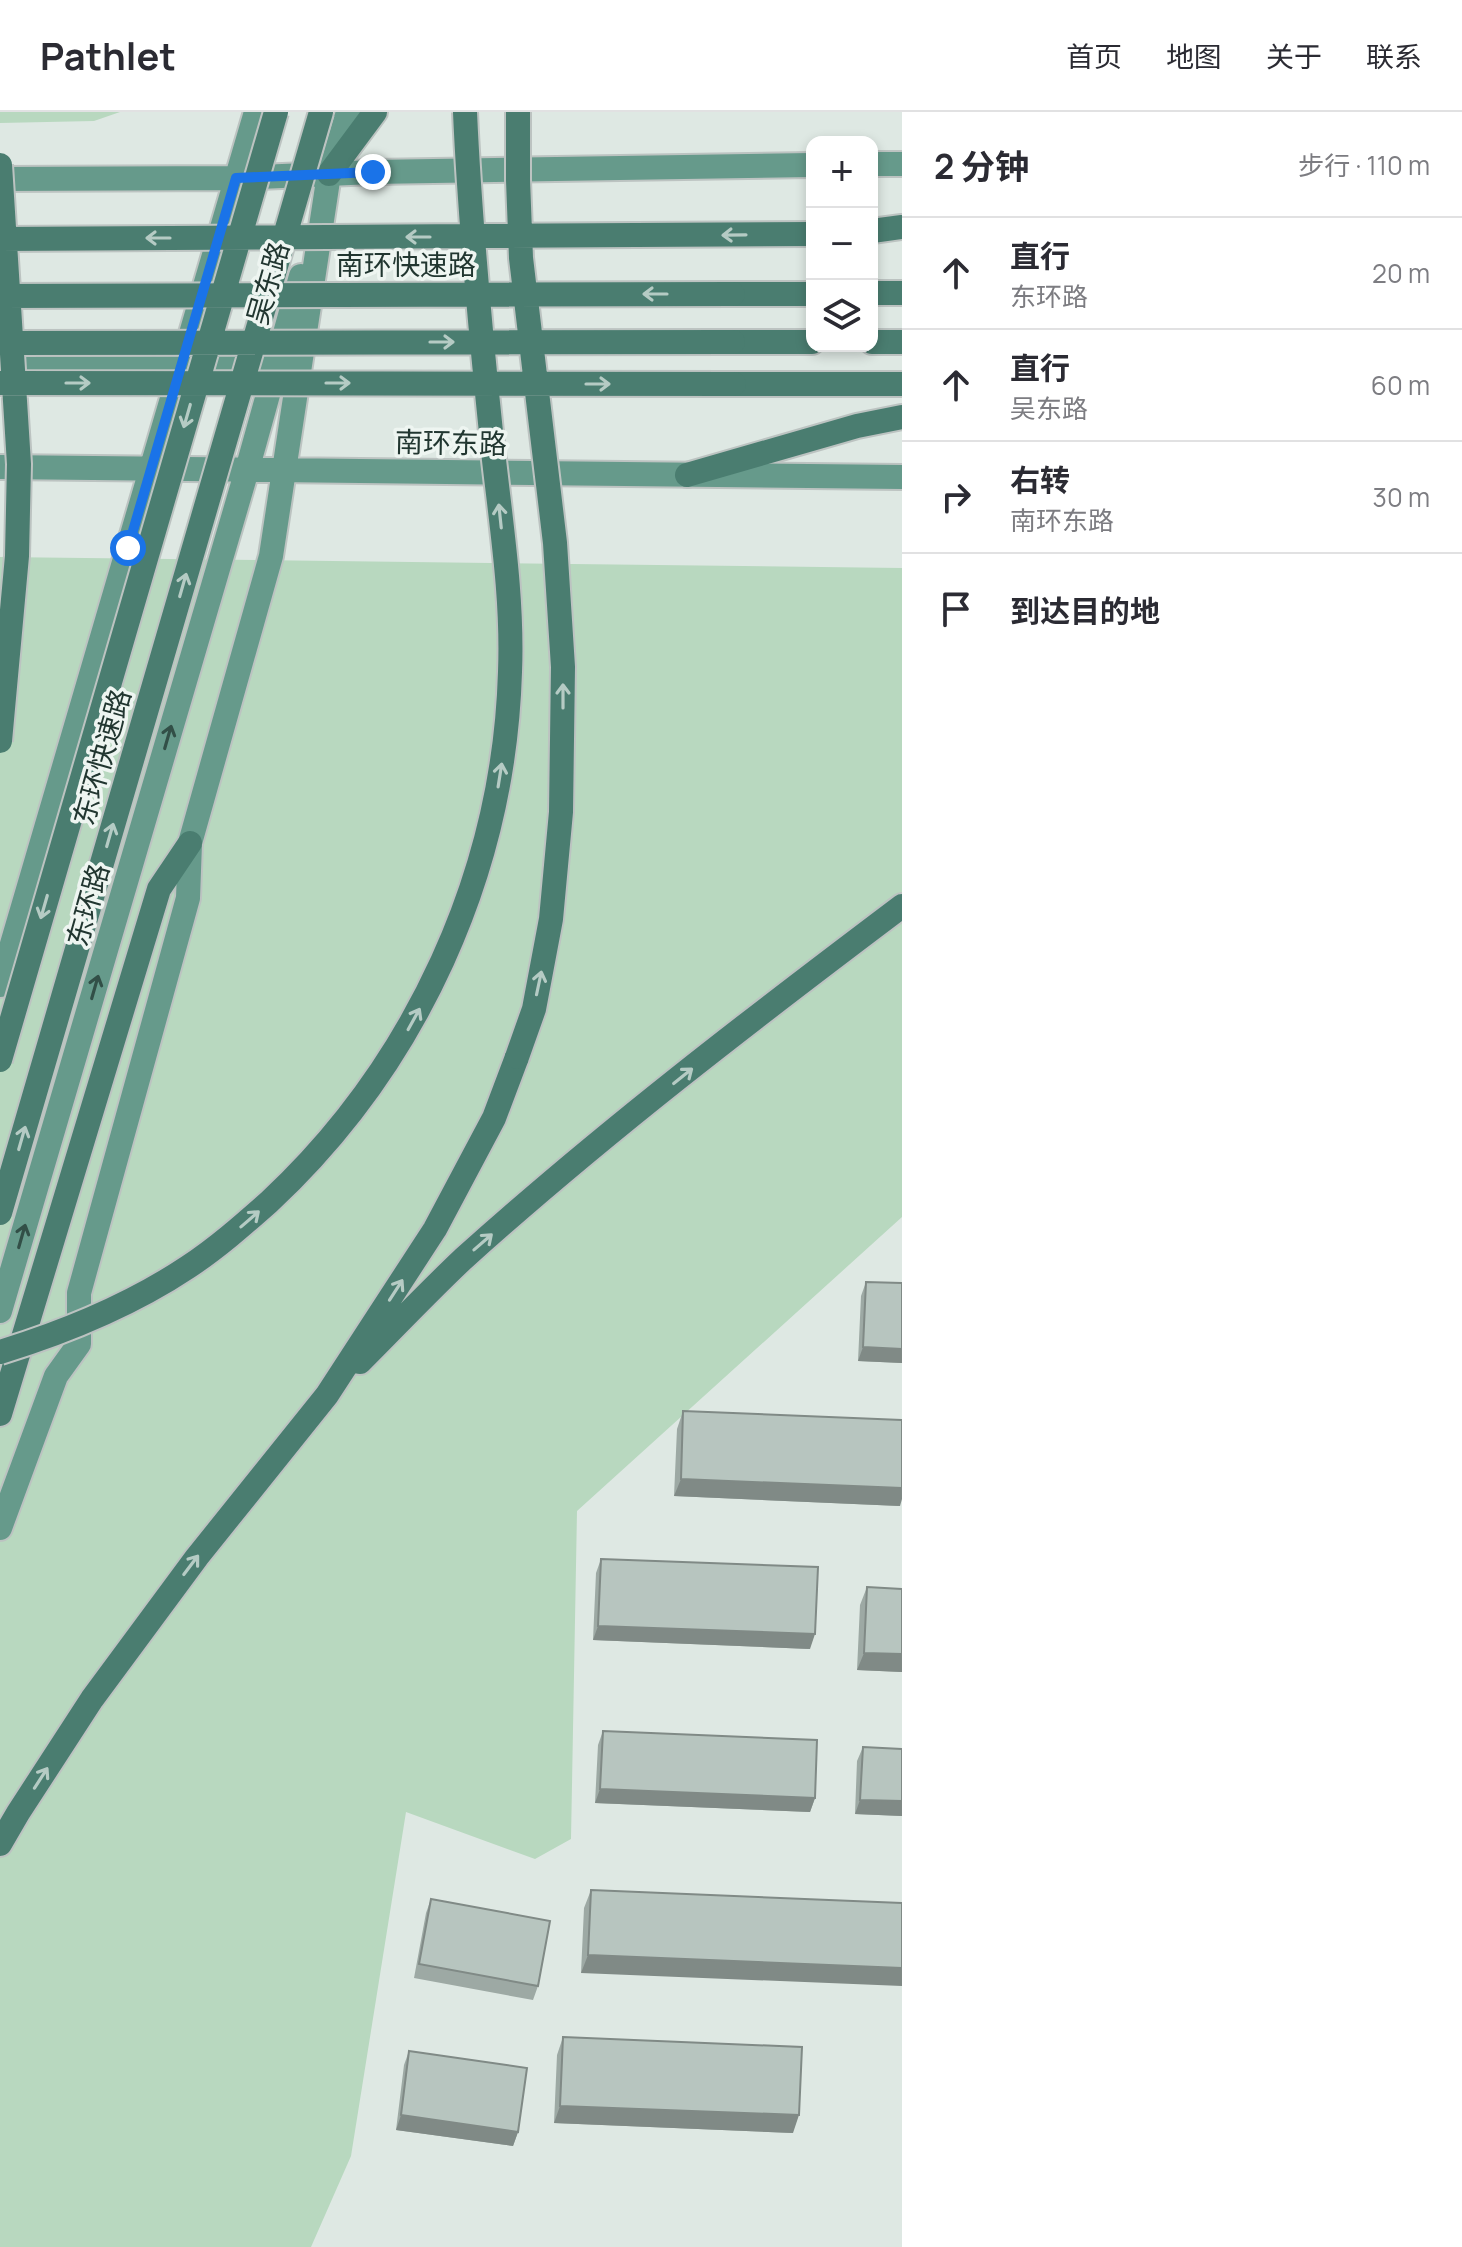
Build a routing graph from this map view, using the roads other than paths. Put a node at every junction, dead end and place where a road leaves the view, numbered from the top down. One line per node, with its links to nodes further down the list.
1 (256, 112): 13 (main road)
2 (276, 112): 43 (highway, 东环快速路, one-way to 43, bridge)
3 (321, 112): 44 (highway, 东环快速路, one-way to 3, bridge)
4 (348, 112): 12 (main road, 吴东路)
5 (375, 112): 12 (highway)
6 (465, 112): 46 (highway, one-way to 6, bridge)
7 (518, 112): 47 (highway, one-way to 7, bridge)
8 (878, 164): 9 (main road)
9 (902, 164)
10 (0, 165): 39 (highway, bridge)
11 (806, 165): 12 (main road)
12 (329, 174): 13 (main road); 29 (main road, 吴东路); 36 (main road)
13 (236, 178): 14 (main road); 28 (main road)
14 (0, 179)
15 (902, 227): 16 (highway)
16 (878, 230)
17 (806, 234): 18 (highway, one-way to 18, bridge)
18 (0, 239)
19 (878, 293): 20 (highway)
20 (902, 293)
21 (806, 294): 22 (highway, 南环快速路, one-way to 22, bridge)
22 (0, 296)
23 (806, 342): 26 (highway, one-way to 23, bridge)
24 (878, 342): 25 (highway)
25 (902, 342)
26 (0, 343)
27 (0, 364): 28 (main road)
28 (182, 364): 29 (main road); 34 (main road)
29 (276, 364): 35 (main road, 吴东路)
30 (0, 383): 31 (highway, one-way to 31, bridge)
31 (902, 384)
32 (902, 417): 37 (highway)
33 (0, 467): 34 (main road, 南环东路)
34 (152, 468): 35 (main road, 南环东路); 42 (main road)
35 (247, 470): 36 (main road, 南环东路); 45 (main road, 东环路, one-way to 35)
36 (286, 471): 37 (main road, 南环东路); 40 (main road)
37 (687, 475): 38 (main road, 南环东路)
38 (902, 477)
39 (0, 741)
40 (190, 843): 48 (highway); 49 (main road)
41 (902, 906): 47 (highway, one-way to 41)
42 (0, 985)
43 (0, 1060)
44 (0, 1213)
45 (0, 1311)
46 (0, 1352)
47 (327, 1395): 50 (highway, one-way to 47)
48 (0, 1414)
49 (0, 1528)
50 (0, 1844)

